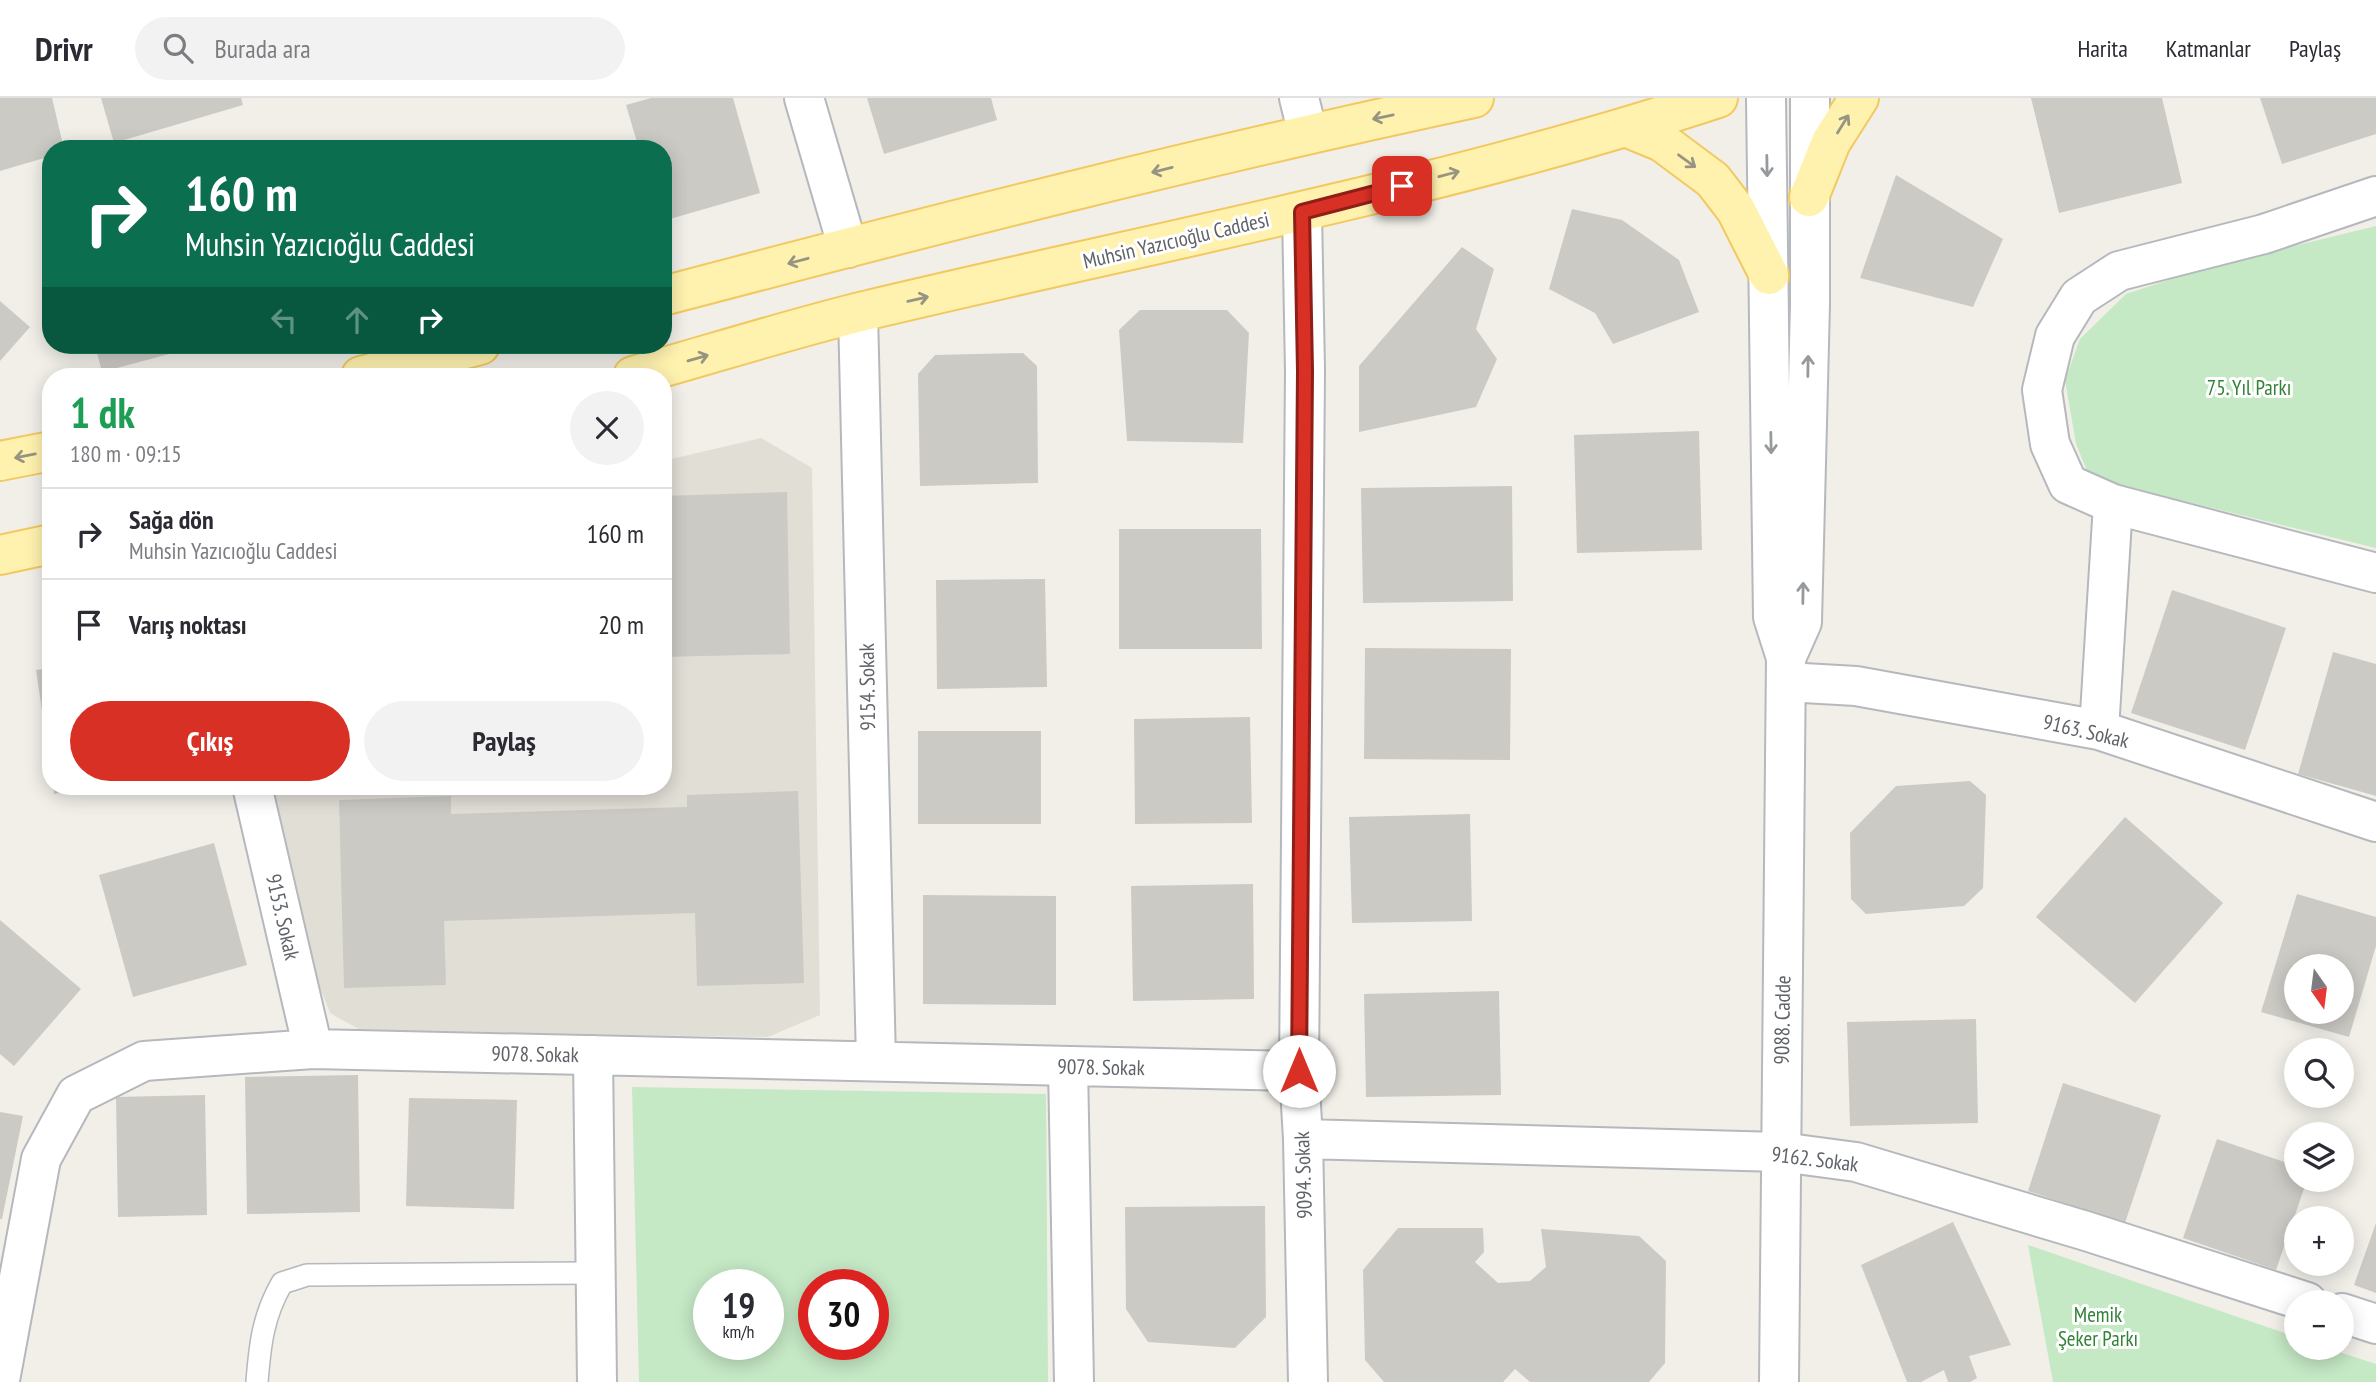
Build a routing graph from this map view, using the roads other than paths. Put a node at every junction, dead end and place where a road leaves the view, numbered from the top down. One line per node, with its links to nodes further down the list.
1 (804, 98): 12 (street)
2 (1474, 98): 7 (main road, one-way to 7)
3 (1718, 98): 8 (main road, Muhsin Yazıcıoğlu Caddesi)
4 (1766, 98): 13 (street, one-way to 13)
5 (1810, 98): 10 (street)
6 (1859, 98): 10 (main road, one-way to 6)
7 (1304, 116): 12 (main road, one-way to 12)
8 (1628, 128): 11 (main road, Muhsin Yazıcıoğlu Caddesi, one-way to 8); 13 (main road, one-way to 13)
9 (2376, 196): 21 (street)
10 (1809, 197): 27 (street, one-way to 10)
11 (1302, 212): 15 (main road, Muhsin Yazıcıoğlu Caddesi, one-way to 11); 35 (street, 9094. Sokak)
12 (848, 248): 14 (main road, one-way to 14)
13 (1769, 275): 27 (street, one-way to 27)
14 (672, 294)
15 (858, 313): 18 (main road, Muhsin Yazıcıoğlu Caddesi, one-way to 15); 33 (street, 9154. Sokak)
16 (446, 354): 17 (main road)
17 (392, 368)
18 (662, 368)
19 (42, 453): 20 (main road, one-way to 20)
20 (0, 461)
21 (2113, 504): 26 (street); 28 (street)
22 (42, 547): 24 (main road)
23 (42, 548): 25 (main road)
24 (0, 555)
25 (0, 569)
26 (2376, 573)
27 (1786, 670): 28 (street, 9163. Sokak); 37 (street, 9088. Cadde)
28 (2099, 730): 30 (street, 9163. Sokak)
29 (254, 795): 31 (street, 9153. Sokak)
30 (2376, 822)
31 (313, 1049): 32 (street, 9078. Sokak); 42 (street, 9078. Sokak)
32 (593, 1055): 33 (street, 9078. Sokak); 38 (street)
33 (876, 1061): 34 (street, 9078. Sokak)
34 (1068, 1066): 35 (street, 9078. Sokak); 45 (street)
35 (1299, 1071): 36 (street, 9094. Sokak)
36 (1303, 1139): 37 (street, 9162. Sokak); 46 (street, 9094. Sokak)
37 (1781, 1152): 39 (street, 9162. Sokak); 47 (street, 9088. Cadde)
38 (596, 1273): 43 (lane); 44 (street)
39 (2284, 1295)
40 (2354, 1317): 41 (street)
41 (2376, 1324)
42 (0, 1380)
43 (257, 1382)
44 (597, 1382)
45 (1074, 1382)
46 (1308, 1382)
47 (1779, 1382)

